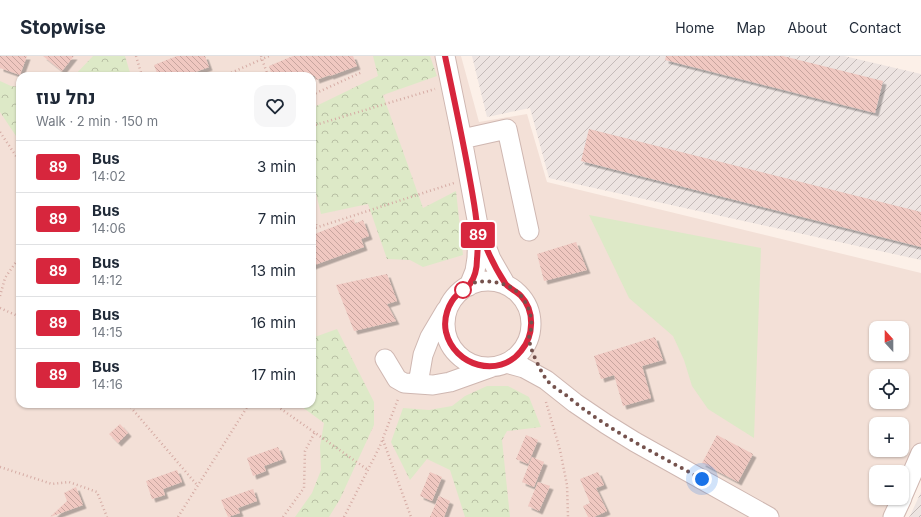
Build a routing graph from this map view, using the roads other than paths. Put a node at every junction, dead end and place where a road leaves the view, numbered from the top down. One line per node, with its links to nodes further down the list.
1 (445, 56): 2 (street)
2 (462, 139): 3 (street); 4 (street)
3 (478, 225): 5 (street); 6 (street)
4 (529, 230)
5 (506, 285): 6 (street); 8 (street)
6 (469, 286): 7 (street)
7 (451, 302): 9 (street); 13 (street)
8 (529, 337): 11 (street); 12 (street)
9 (456, 352): 11 (street); 14 (street)
10 (385, 360): 13 (street)
11 (499, 365): 12 (street); 14 (street)
12 (543, 378): 17 (street)
13 (411, 384): 14 (street)
14 (438, 384)
15 (921, 453): 16 (street)
16 (897, 508)
17 (769, 517)

